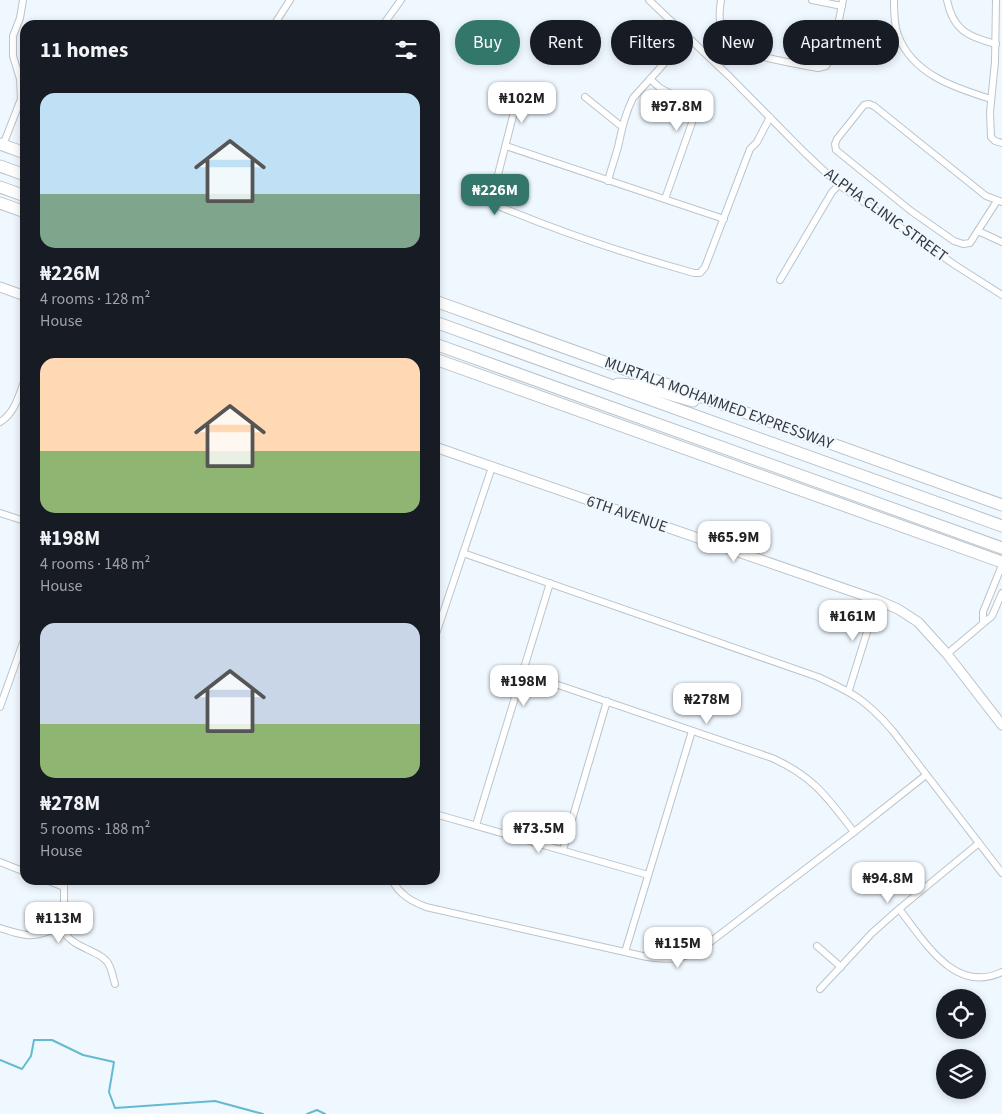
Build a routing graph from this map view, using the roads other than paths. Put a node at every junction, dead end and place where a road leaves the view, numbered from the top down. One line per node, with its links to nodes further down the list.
1 (23, 0): 17 (street)
2 (290, 0): 11 (street)
3 (401, 0): 12 (street)
4 (649, 0): 13 (street, ALPHA CLINIC STREET)
5 (722, 0): 10 (street)
6 (812, 0): 10 (street)
7 (894, 0): 21 (street)
8 (947, 0): 15 (street)
9 (996, 0): 15 (street)
10 (843, 3)
11 (277, 20)
12 (387, 20)
13 (670, 20)
14 (693, 42): 23 (street, ALPHA CLINIC STREET)
15 (996, 44): 21 (street)
16 (663, 65): 18 (street)
17 (20, 79)
18 (650, 79): 24 (street); 35 (street)
19 (525, 97): 27 (street)
20 (585, 97): 24 (street)
21 (991, 99): 25 (street)
22 (20, 102): 26 (street)
23 (770, 117): 32 (street, ALPHA CLINIC STREET); 39 (street)
24 (621, 126): 31 (street)
25 (1002, 143)
26 (1, 144): 28 (highway)
27 (506, 146): 31 (street); 39 (street)
28 (20, 151)
29 (0, 166): 30 (highway)
30 (20, 172)
31 (608, 181): 35 (street)
32 (839, 185): 42 (street); 45 (street, ALPHA CLINIC STREET)
33 (0, 187): 34 (highway)
34 (20, 194)
35 (665, 200): 39 (street)
36 (1000, 201): 40 (street); 40 (street)
37 (0, 204): 38 (highway)
38 (20, 210)
39 (724, 219)
40 (978, 231): 41 (street)
41 (1002, 242)
42 (780, 280)
43 (0, 286): 44 (street)
44 (20, 294)
45 (1002, 295)
46 (440, 303): 53 (highway, MURTALA MOHAMMED EXPRESSWAY)
47 (440, 324): 50 (highway, MURTALA MOHAMMED EXPRESSWAY)
48 (440, 346): 52 (highway)
49 (440, 362): 55 (highway)
50 (601, 382): 53 (highway); 61 (highway, MURTALA MOHAMMED EXPRESSWAY)
51 (20, 392): 54 (street)
52 (626, 412): 55 (highway); 62 (highway)
53 (750, 414): 58 (highway, MURTALA MOHAMMED EXPRESSWAY)
54 (0, 422)
55 (679, 447): 64 (highway)
56 (440, 449): 57 (street, 6TH AVENUE)
57 (492, 466): 63 (street); 67 (street, 6TH AVENUE)
58 (1002, 505)
59 (0, 513): 60 (street)
60 (20, 519)
61 (1002, 526)
62 (1002, 548)
63 (463, 553): 65 (street); 68 (street)
64 (1002, 563): 69 (street)
65 (550, 583): 72 (street); 73 (street)
66 (1002, 593): 69 (street)
67 (877, 600): 71 (street, 6TH AVENUE); 73 (street)
68 (440, 622)
69 (983, 622): 71 (street)
70 (20, 651): 75 (street)
71 (948, 654): 76 (street, 6TH AVENUE)
72 (524, 673): 74 (street); 80 (street)
73 (848, 690): 78 (street)
74 (607, 701): 77 (street); 83 (street)
75 (0, 707)
76 (1002, 725)
77 (692, 731): 81 (street); 87 (street)
78 (926, 775): 81 (street); 82 (street)
79 (440, 815): 80 (street)
80 (476, 825): 83 (street)
81 (854, 832): 94 (street)
82 (979, 843): 86 (street); 90 (street)
83 (563, 850): 87 (street)
84 (0, 862): 85 (street)
85 (20, 870)
86 (1002, 873)
87 (648, 874): 94 (street)
88 (64, 885): 91 (street)
89 (395, 885): 94 (street)
90 (899, 909): 95 (street); 96 (street)
91 (62, 926): 92 (street); 97 (street)
92 (0, 928)
93 (816, 946): 95 (street)
94 (625, 952)
95 (841, 967): 98 (street)
96 (1002, 972)
97 (115, 984)
98 (820, 989)

